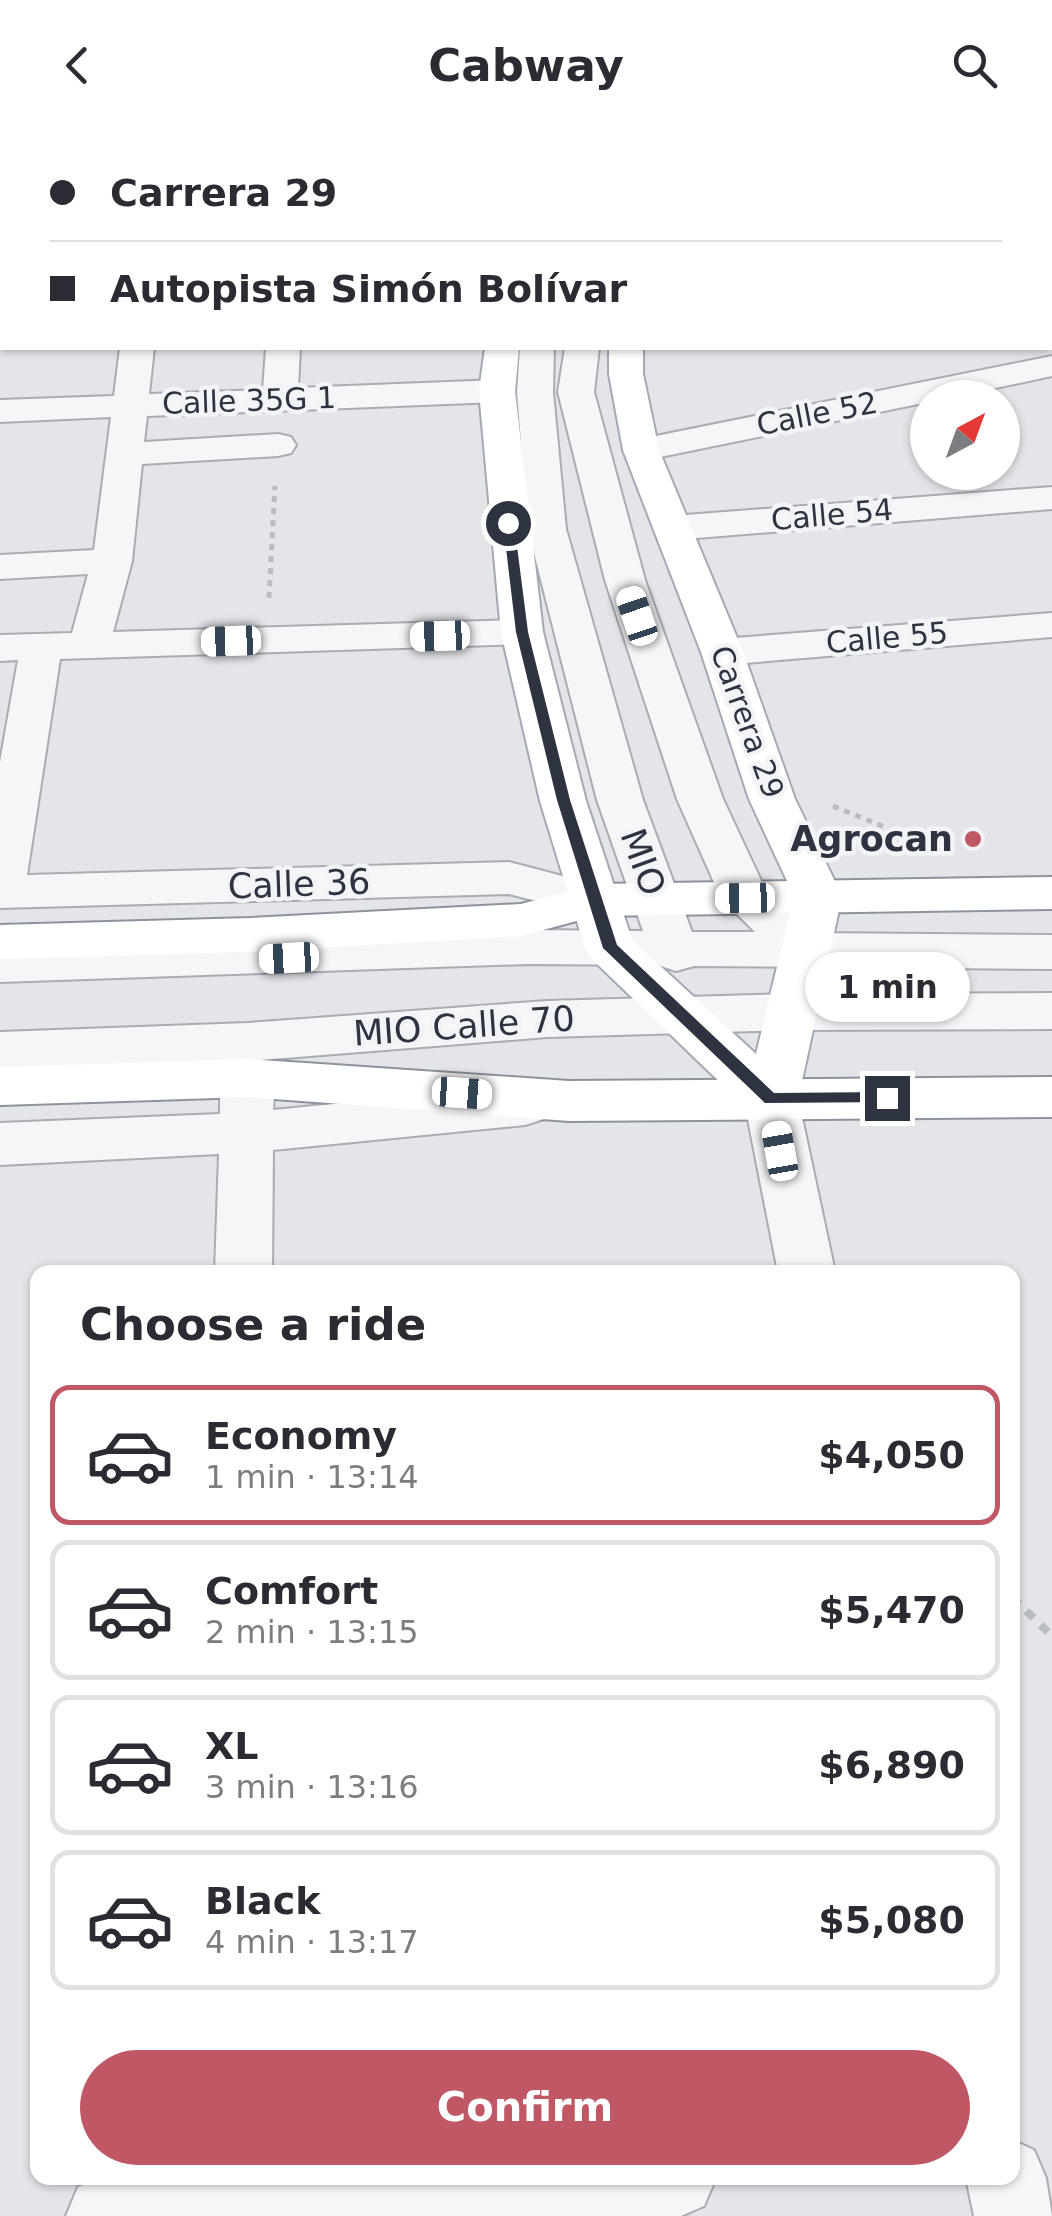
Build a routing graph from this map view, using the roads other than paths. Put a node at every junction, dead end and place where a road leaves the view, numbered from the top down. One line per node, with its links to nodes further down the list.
1 (137, 350): 10 (street)
2 (284, 350): 9 (street)
3 (502, 350): 8 (main road)
4 (538, 350): 29 (street, MIO)
5 (582, 350): 27 (street)
6 (626, 350): 13 (main road, Carrera 29)
7 (1052, 366): 13 (street, Calle 52)
8 (498, 390): 9 (street, Calle 35G 1); 20 (main road)
9 (280, 400): 10 (street, Calle 35G 1)
10 (128, 406): 11 (street, Calle 35G 1); 14 (street)
11 (0, 411)
12 (278, 445): 14 (street)
13 (641, 450): 16 (main road, Carrera 29)
14 (125, 454): 17 (street)
15 (1052, 498): 16 (street, Calle 54)
16 (672, 528): 23 (main road, Carrera 29)
17 (112, 561): 18 (street); 21 (street)
18 (0, 567)
19 (1052, 625): 23 (street, Calle 55)
20 (522, 632): 21 (street); 28 (main road)
21 (89, 645): 22 (street)
22 (20, 647): 24 (street)
23 (722, 652): 26 (main road, Carrera 29)
24 (0, 892): 28 (street, Calle 36)
25 (1052, 893): 26 (main road)
26 (818, 896): 27 (main road); 33 (main road)
27 (745, 898): 29 (main road); 33 (street)
28 (595, 900): 29 (main road); 30 (main road); 31 (main road)
29 (658, 900): 32 (street, MIO)
30 (0, 942)
31 (610, 948): 32 (street, MIO Calle 70); 35 (street, MIO Calle 70); 38 (main road)
32 (675, 948): 33 (street, MIO Calle 70); 38 (street, MIO)
33 (806, 948): 34 (street); 37 (main road)
34 (1052, 952)
35 (0, 965)
36 (1052, 1011): 37 (street)
37 (792, 1012): 38 (street); 43 (main road)
38 (681, 1014): 40 (street, MIO Calle 70); 43 (main road)
39 (0, 1051): 40 (street, MIO Calle 70)
40 (248, 1060): 41 (main road); 44 (main road); 45 (street)
41 (0, 1086)
42 (1052, 1097): 43 (main road)
43 (771, 1099): 44 (main road); 48 (street)
44 (569, 1101): 45 (street)
45 (245, 1134): 46 (street); 47 (street)
46 (0, 1144)
47 (244, 1265)
48 (806, 1265)
49 (521, 2185): 51 (street)
50 (1008, 2185): 53 (street)
51 (232, 2198): 52 (street)
52 (106, 2216)
53 (1015, 2216)

